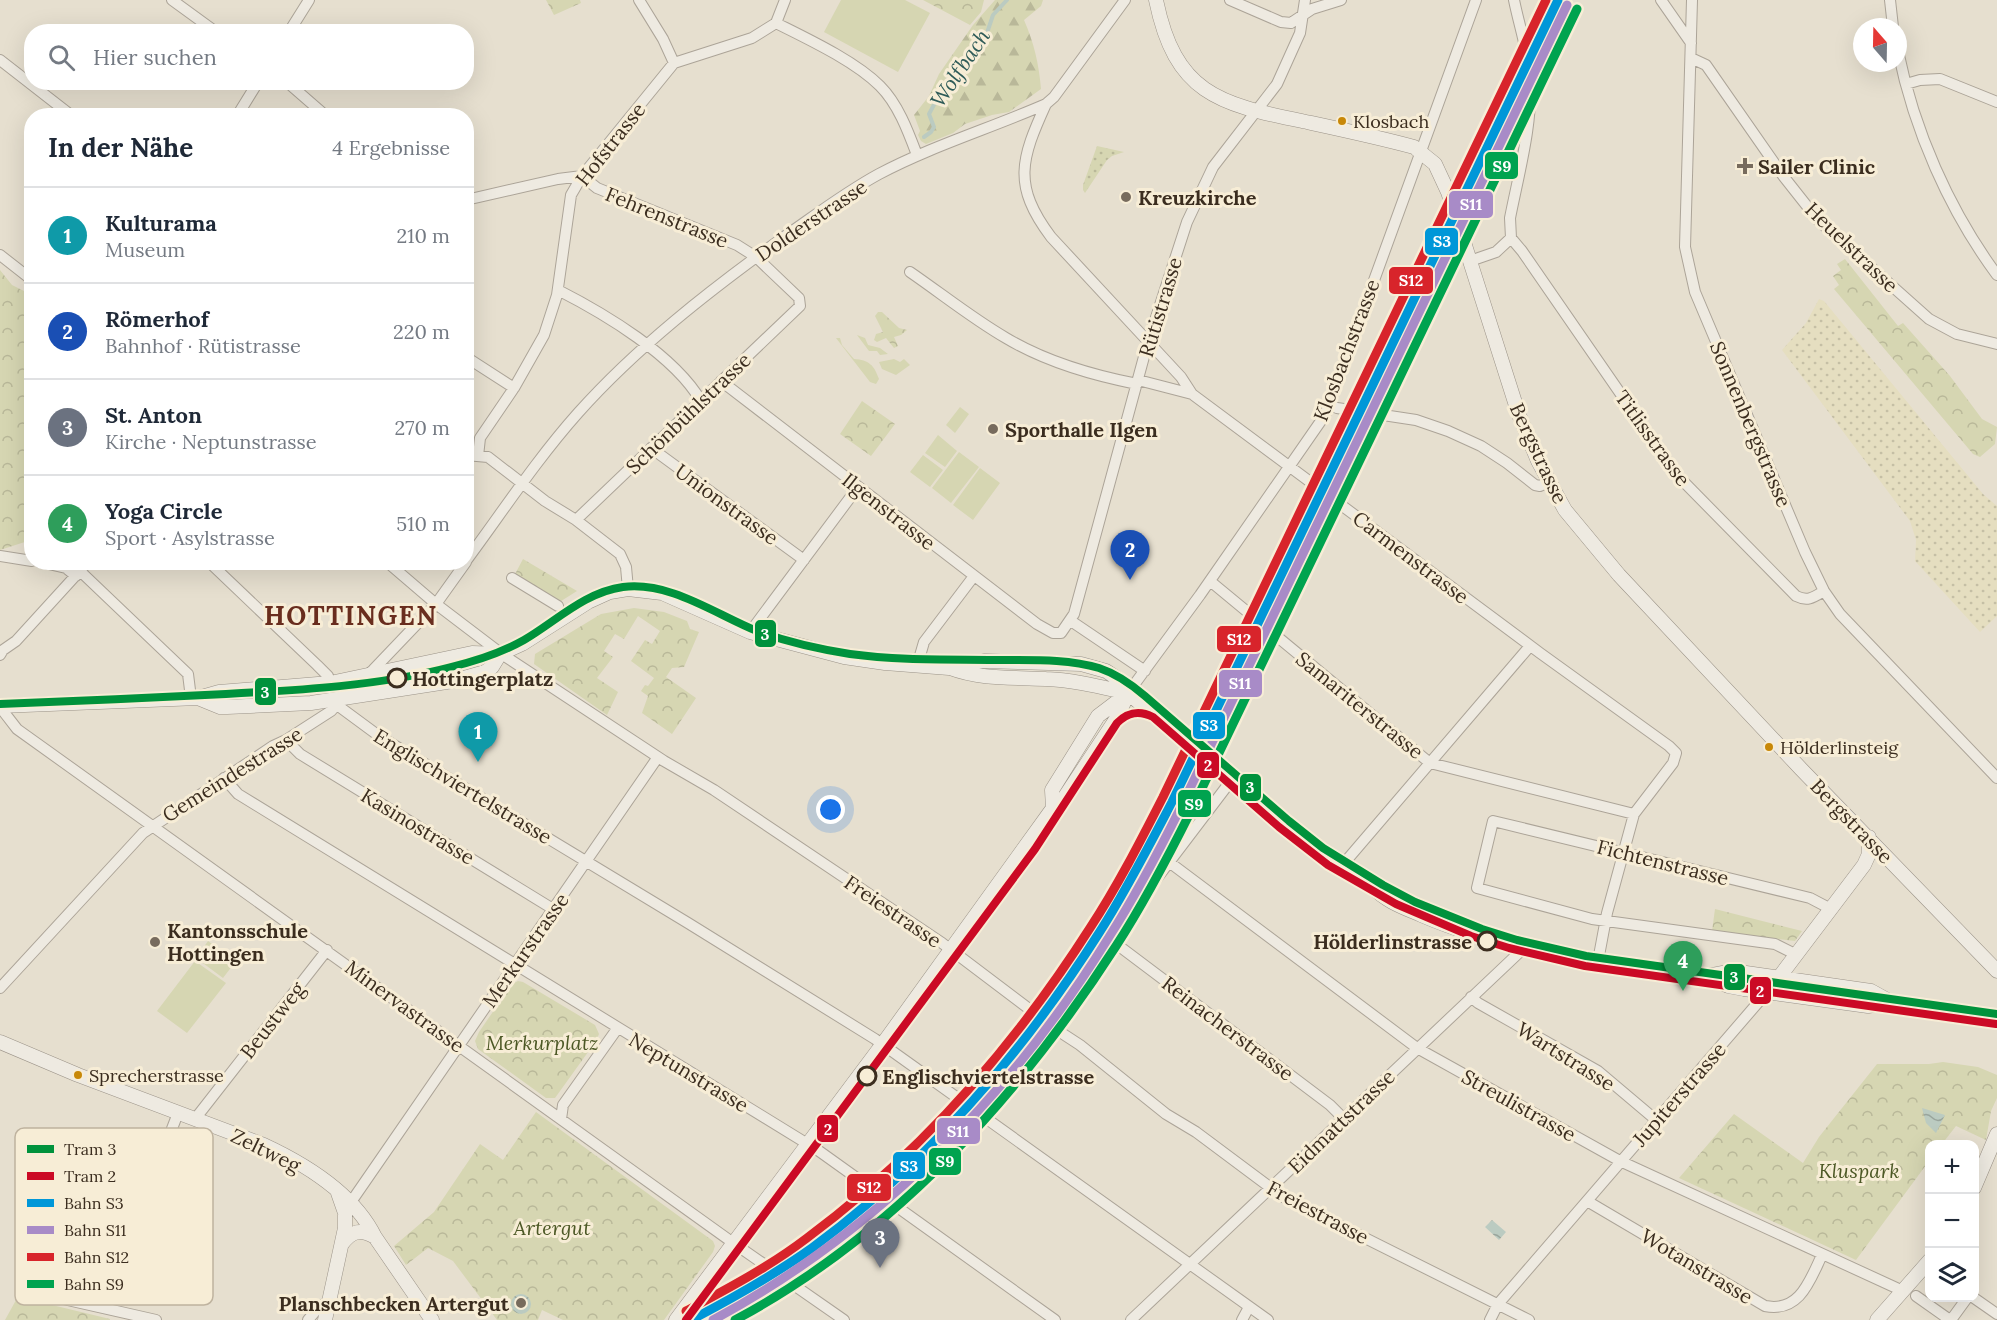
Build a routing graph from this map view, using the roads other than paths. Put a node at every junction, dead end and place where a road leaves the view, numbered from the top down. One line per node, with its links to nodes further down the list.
1 (171, 0): 18 (street)
2 (309, 0): 19 (street)
3 (785, 0): 17 (street)
4 (1125, 0): 31 (street, Dolderstrasse)
5 (1156, 0): 35 (main road)
6 (1230, 0): 15 (street)
7 (1305, 0): 15 (street, Rütistrasse)
8 (1341, 0): 15 (street)
9 (1476, 0): 36 (street, Klosbachstrasse)
10 (1514, 0): 40 (street)
11 (1661, 0): 20 (street)
12 (1692, 0): 20 (street, Sonnenbergstrasse)
13 (1890, 0): 16 (street)
14 (640, 2): 23 (street)
15 (1303, 15): 35 (street, Rütistrasse)
16 (1892, 18)
17 (776, 22): 23 (street); 37 (street)
18 (205, 24)
19 (293, 24)
20 (1691, 44): 21 (street, Sonnenbergstrasse)
21 (1690, 58): 50 (street, Heuelstrasse); 81 (street, Sonnenbergstrasse)
22 (0, 60): 25 (street)
23 (674, 63): 38 (street, Hofstrasse)
24 (1903, 72): 26 (street)
25 (24, 79)
26 (1906, 84): 30 (street); 46 (street)
27 (39, 90): 32 (street)
28 (253, 90): 33 (street)
29 (296, 90): 34 (street)
30 (1997, 102)
31 (1046, 104): 37 (street, Dolderstrasse); 49 (street, Carmenstrasse)
32 (62, 108)
33 (242, 108)
34 (317, 108)
35 (1256, 111): 36 (main road); 49 (street, Rütistrasse)
36 (1420, 151): 43 (main road, Bergstrasse); 58 (street, Klosbachstrasse)
37 (917, 155): 42 (street, Dolderstrasse)
38 (582, 176): 39 (street); 42 (street, Fehrenstrasse); 47 (street, Hofstrasse)
39 (474, 198)
40 (1511, 238): 43 (street); 81 (street, Titlisstrasse)
41 (0, 255): 45 (street)
42 (756, 257): 48 (street, Fehrenstrasse); 51 (street, Dolderstrasse)
43 (1470, 261): 63 (main road, Bergstrasse)
44 (910, 272): 54 (street)
45 (24, 274)
46 (1997, 275)
47 (558, 290): 51 (street); 55 (street, Hofstrasse)
48 (800, 306): 53 (street, Schönbühlstrasse)
49 (1148, 342): 54 (street, Rütistrasse); 56 (street, Carmenstrasse)
50 (1997, 344)
51 (647, 345): 57 (street); 64 (street, Dolderstrasse)
52 (474, 362): 55 (street)
53 (721, 381): 57 (street, Schönbühlstrasse); 65 (street, Ilgenstrasse)
54 (1137, 382): 56 (street); 84 (street, Rütistrasse)
55 (514, 388): 61 (street, Hofstrasse)
56 (1192, 394): 62 (street, Carmenstrasse)
57 (701, 401): 59 (street, Schönbühlstrasse)
58 (1329, 405): 62 (street, Klosbachstrasse); 63 (street)
59 (651, 448): 66 (street, Schönbühlstrasse); 70 (street, Unionstrasse)
60 (474, 456): 61 (street)
61 (478, 456): 64 (street)
62 (1289, 467): 79 (street, Klosbachstrasse); 87 (street, Carmenstrasse)
63 (1549, 482): 106 (main road, Bergstrasse)
64 (522, 484): 66 (street); 67 (street, Gemeindestrasse)
65 (858, 487): 70 (street); 77 (street, Ilgenstrasse)
66 (576, 520): 80 (street)
67 (474, 551)
68 (0, 556): 69 (street)
69 (24, 560)
70 (804, 560): 85 (street)
71 (70, 570): 76 (street)
72 (81, 570): 76 (street)
73 (216, 570): 93 (street)
74 (396, 570): 82 (street, Freiestrasse)
75 (460, 570): 82 (street, Gemeindestrasse)
76 (78, 574): 88 (street); 95 (street)
77 (974, 576): 86 (street, Ilgenstrasse); 90 (street)
78 (512, 579): 83 (street)
79 (1210, 582): 91 (street, Klosbachstrasse); 100 (street, Samariterstrasse)
80 (628, 589): 85 (main road); 89 (main road)
81 (1824, 591): 102 (street, Sonnenbergstrasse)
82 (436, 604): 89 (street, Freiestrasse); 92 (street, Gemeindestrasse)
83 (558, 606)
84 (1071, 621): 86 (street, Rütistrasse); 91 (street)
85 (750, 632): 90 (main road)
86 (1060, 633)
87 (1530, 646): 100 (street); 104 (street, Carmenstrasse)
88 (1, 651)
89 (500, 654): 92 (main road); 96 (main road); 99 (street, Freiestrasse)
90 (916, 666): 94 (main road)
91 (1145, 671): 94 (street, Klosbachstrasse)
92 (364, 678): 93 (main road); 96 (street, Gemeindestrasse)
93 (330, 683): 95 (main road)
94 (1128, 693): 103 (main road); 119 (main road, Klosbachstrasse)
95 (194, 698): 96 (main road); 97 (main road)
96 (339, 703): 98 (street, Gemeindestrasse); 108 (street, Englischviertelstrasse)
97 (0, 707): 105 (street, Minervastrasse)
98 (286, 740): 101 (street, Gemeindestrasse); 113 (street, Kasinostrasse)
99 (658, 757): 108 (street, Merkurstrasse); 119 (street, Freiestrasse)
100 (1430, 763): 104 (street, Samariterstrasse); 112 (street)
101 (224, 778): 105 (street, Gemeindestrasse); 122 (street, Neptunstrasse)
102 (1997, 778)
103 (1230, 782): 109 (street); 112 (main road)
104 (1635, 814): 107 (street)
105 (152, 825): 118 (street, Minervastrasse); 126 (street, Gemeindestrasse)
106 (1869, 837): 110 (main road, Jupiterstrasse); 111 (main road, Bergstrasse)
107 (1623, 852): 114 (street, Fichtenstrasse); 115 (street); 115 (street, Fichtenstrasse)
108 (586, 861): 113 (street, Merkurstrasse); 135 (street, Englischviertelstrasse)
109 (1170, 862): 116 (street); 136 (street, Streulistrasse)
110 (1864, 865): 111 (main road); 114 (main road, Jupiterstrasse)
111 (1894, 865): 123 (main road, Bergstrasse)
112 (1340, 868): 117 (main road)
113 (553, 909): 122 (street, Merkurstrasse)
114 (1831, 909): 120 (main road, Jupiterstrasse)
115 (1606, 920): 120 (street); 121 (street)
116 (1111, 940): 131 (street); 138 (street, Reinacherstrasse)
117 (1525, 947): 121 (main road); 128 (street, Eidmattstrasse)
118 (327, 950): 134 (street, Minervastrasse); 139 (street, Beustweg)
119 (951, 950): 131 (street, Freiestrasse); 135 (main road, Klosbachstrasse)
120 (1797, 955): 125 (main road, Jupiterstrasse)
121 (1598, 961): 124 (main road)
122 (514, 965): 132 (street, Neptunstrasse); 134 (street, Merkurstrasse)
123 (1997, 970)
124 (1706, 976): 125 (main road); 127 (main road)
125 (1779, 978): 127 (main road, Jupiterstrasse); 129 (main road)
126 (0, 988)
127 (1767, 991): 129 (main road); 141 (street, Jupiterstrasse)
128 (1471, 997): 136 (street, Eidmattstrasse); 141 (street, Wartstrasse)
129 (1891, 1002): 130 (main road)
130 (1997, 1017)
131 (1047, 1023): 147 (street, Freiestrasse)
132 (617, 1029): 140 (street); 144 (street, Neptunstrasse)
133 (0, 1042): 137 (main road, Zeltweg)
134 (459, 1045): 140 (street, Minervastrasse); 150 (street, Merkurstrasse)
135 (882, 1045): 144 (main road, Klosbachstrasse); 155 (street, Englischviertelstrasse)
136 (1417, 1048): 138 (street, Eidmattstrasse); 145 (street, Streulistrasse)
137 (178, 1113): 139 (main road, Zeltweg); 142 (street)
138 (1343, 1118): 147 (street, Eidmattstrasse)
139 (195, 1119): 148 (main road, Zeltweg)
140 (561, 1119): 152 (street, Minervastrasse)
141 (1656, 1120): 145 (street, Jupiterstrasse)
142 (172, 1128)
143 (1997, 1134): 146 (main road)
144 (807, 1144): 152 (main road, Klosbachstrasse); 171 (street, Neptunstrasse)
145 (1620, 1161): 149 (street, Jupiterstrasse); 154 (street, Streulistrasse)
146 (1979, 1176)
147 (1269, 1189): 155 (street, Eidmattstrasse); 161 (street, Freiestrasse)
148 (338, 1193): 150 (main road, Zeltweg); 153 (main road)
149 (1587, 1201): 154 (street, Wotanstrasse); 161 (street, Jupiterstrasse)
150 (351, 1202): 151 (main road, Zeltweg)
151 (375, 1237): 153 (main road); 168 (main road, Zeltweg)
152 (732, 1242): 169 (main road, Klosbachstrasse); 170 (street, Minervastrasse)
153 (342, 1244): 158 (main road)
154 (1821, 1255): 157 (street, Streulistrasse)
155 (1189, 1264): 163 (street, Englischviertelstrasse); 172 (street, Eidmattstrasse)
156 (1925, 1267): 157 (main road)
157 (1910, 1293): 177 (main road); 178 (street, Streulistrasse)
158 (330, 1301): 166 (street); 167 (main road)
159 (1964, 1302): 178 (street, Streulistrasse)
160 (1979, 1302): 164 (street)
161 (1498, 1304): 175 (street, Jupiterstrasse); 176 (street, Freiestrasse)
162 (90, 1305): 165 (street)
163 (1249, 1307): 173 (street); 174 (street, Englischviertelstrasse)
164 (1997, 1315): 179 (street)
165 (156, 1320)
166 (308, 1320)
167 (325, 1320)
168 (432, 1320)
169 (676, 1320)
170 (843, 1320)
171 (1055, 1320)
172 (1131, 1320)
173 (1242, 1320)
174 (1268, 1320)
175 (1490, 1320)
176 (1530, 1320)
177 (1876, 1320)
178 (1950, 1320)
179 (1994, 1320)

